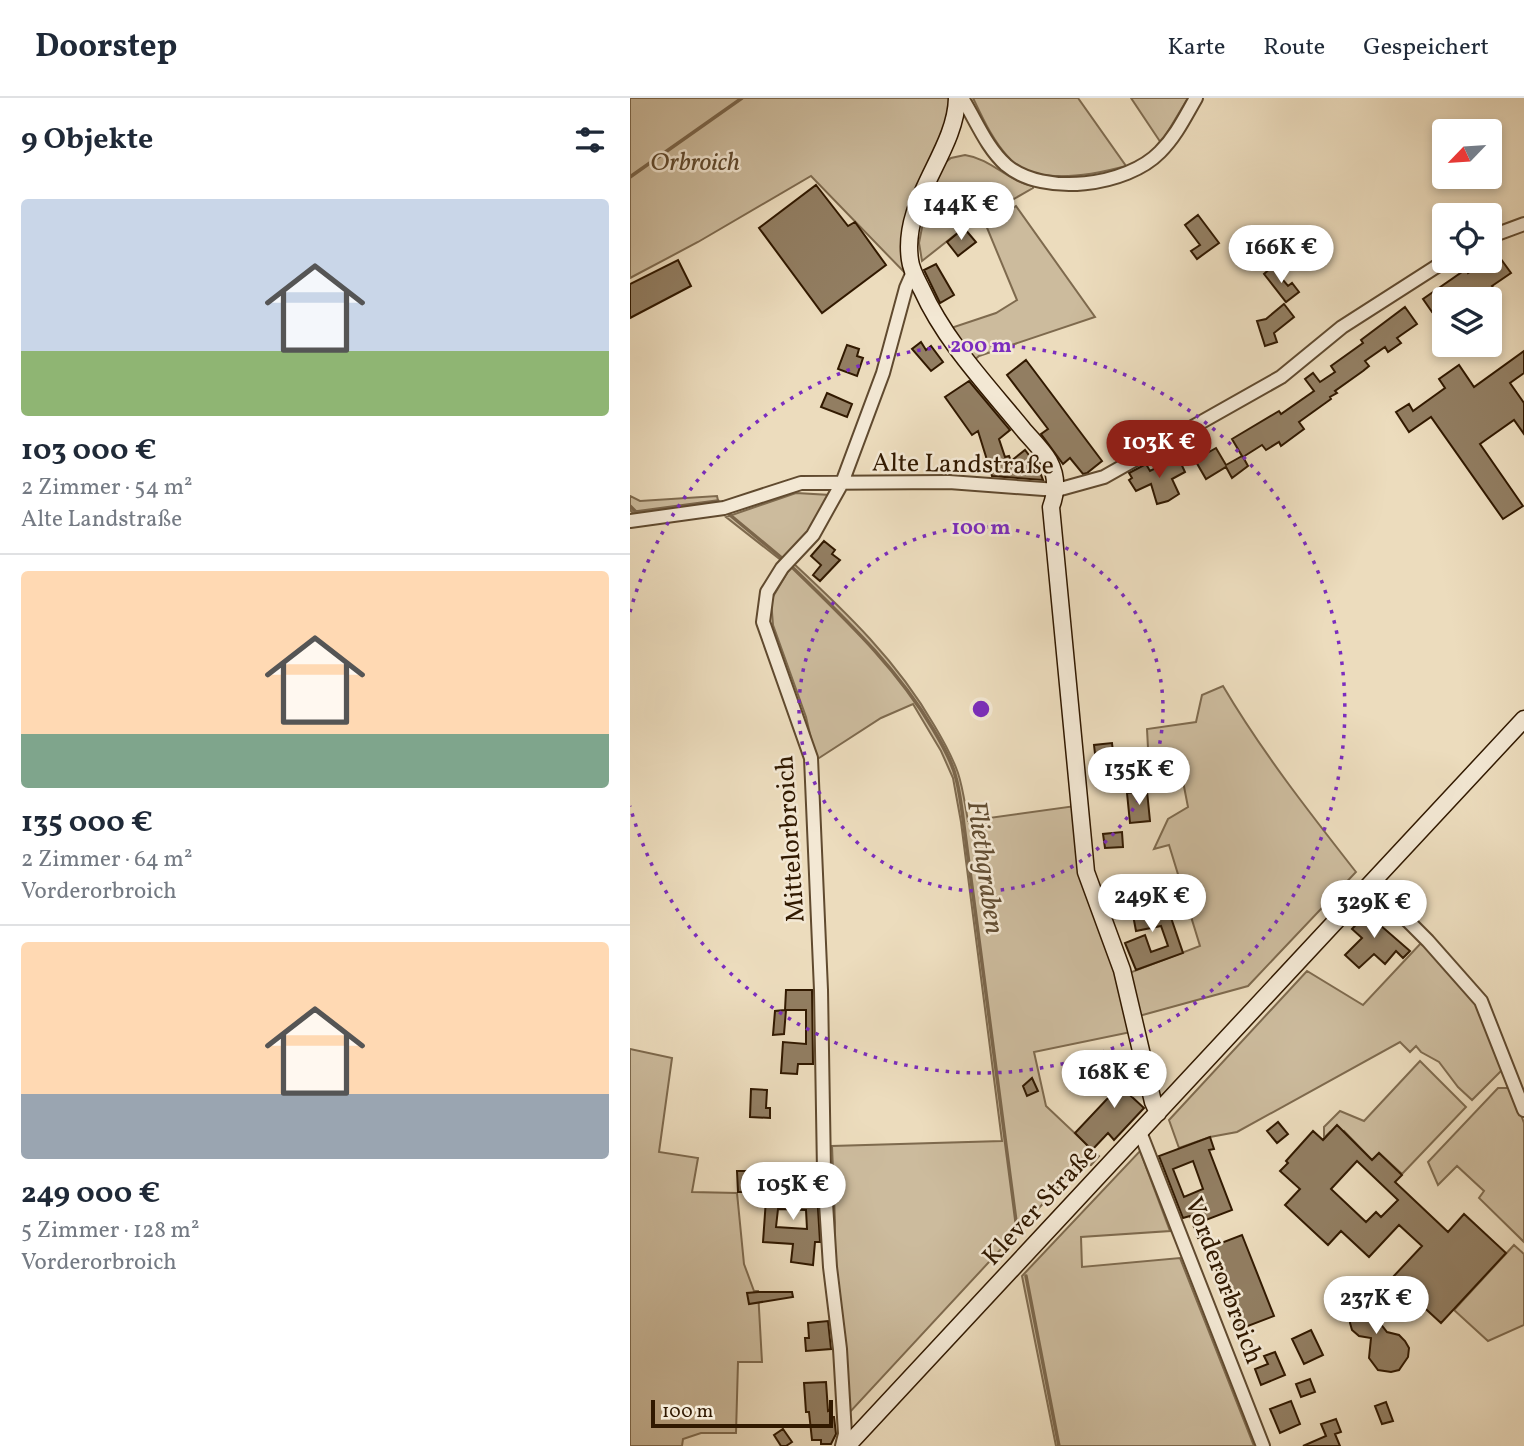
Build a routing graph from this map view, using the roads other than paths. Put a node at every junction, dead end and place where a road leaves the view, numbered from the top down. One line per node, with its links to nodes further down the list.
1 (960, 98): 2 (street); 6 (street)
2 (1195, 98)
3 (1524, 223): 4 (street)
4 (1502, 232)
5 (1432, 269): 8 (street, Alte Landstraße)
6 (914, 272): 7 (street, Mittelorbroich); 8 (street)
7 (842, 484): 8 (street, Alte Landstraße); 9 (street, Alte Landstraße); 15 (street, Mittelorbroich)
8 (1057, 490): 13 (street)
9 (630, 521)
10 (1524, 719): 11 (street, Klever Straße)
11 (1371, 884): 12 (street); 13 (street, Klever Straße)
12 (1524, 1110)
13 (1158, 1113): 14 (street, Klever Straße)
14 (1140, 1132): 15 (street, Klever Straße); 16 (street, Vorderorbroich)
15 (845, 1446)
16 (1263, 1446)

